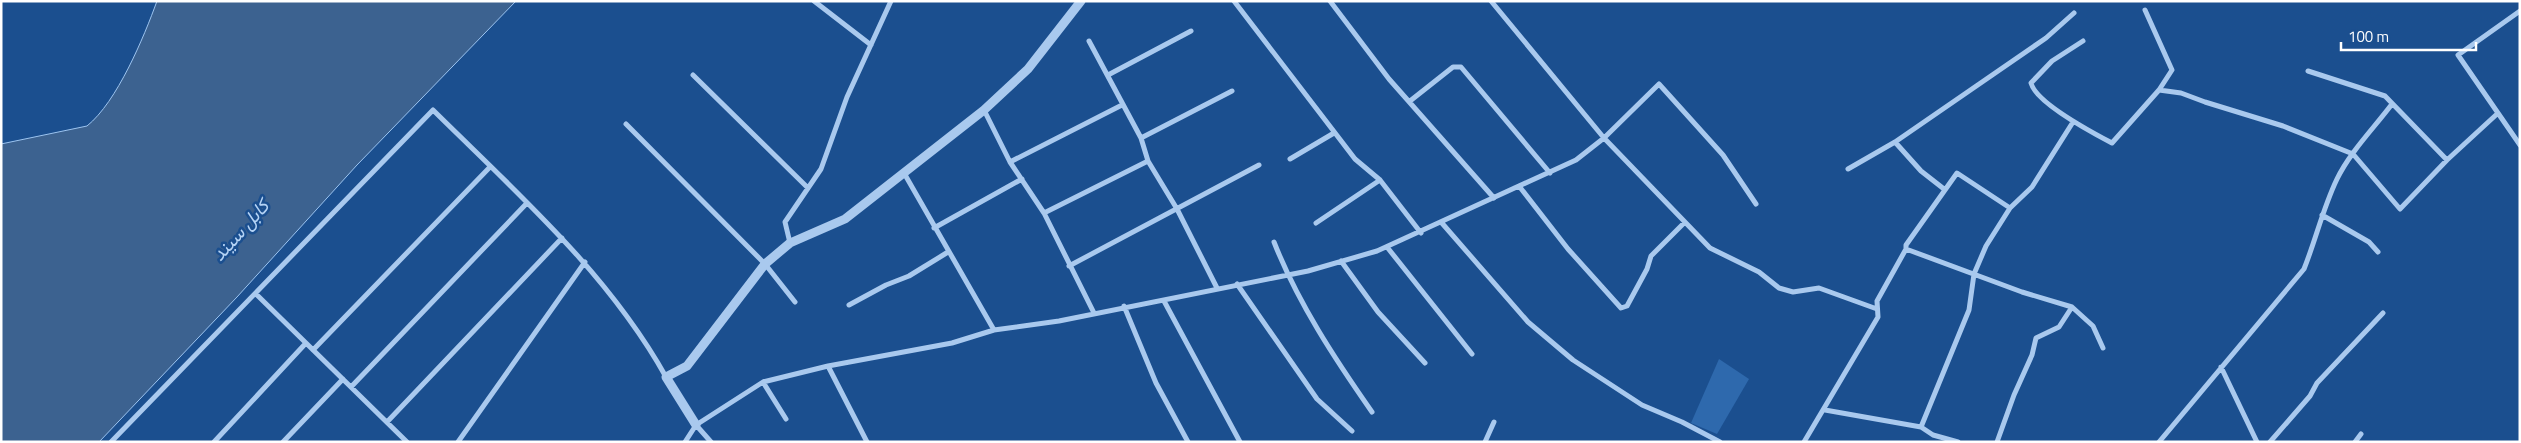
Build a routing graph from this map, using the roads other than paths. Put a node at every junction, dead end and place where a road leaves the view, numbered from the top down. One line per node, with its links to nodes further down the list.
1 (814, 1): 13 (street)
2 (891, 1): 13 (street)
3 (1081, 1): 22 (street)
4 (1234, 1): 26 (street)
5 (1330, 1): 19 (street)
6 (1491, 1): 28 (street)
7 (2145, 10): 17 (street)
8 (2520, 11): 23 (street)
9 (2074, 13): 29 (street)
10 (1191, 31): 16 (street)
11 (1089, 41): 16 (street)
12 (2083, 41): 24 (street)
13 (871, 45): 44 (street)
14 (2308, 72): 20 (street)
15 (693, 75): 44 (street)
16 (1108, 75): 21 (street)
17 (2159, 90): 24 (street); 31 (street)
18 (1232, 91): 27 (street)
19 (1410, 101): 40 (street); 46 (street)
20 (2392, 104): 31 (street); 33 (street)
21 (1122, 105): 27 (street); 35 (street)
22 (984, 110): 35 (street); 39 (street)
23 (2497, 114): 30 (street); 33 (street)
24 (2073, 122): 49 (street)
25 (626, 124): 67 (street)
26 (1334, 133): 32 (street); 42 (street)
27 (1141, 138): 34 (street)
28 (1604, 138): 40 (street); 48 (street); 54 (street)
29 (1895, 142): 38 (street); 45 (street)
30 (2520, 145)
31 (2353, 154): 33 (street); 52 (street)
32 (1290, 159)
33 (2447, 160)
34 (1148, 161): 50 (street); 51 (street)
35 (1010, 162): 41 (street)
36 (1259, 165): 50 (street)
37 (490, 167): 47 (street); 73 (street); 85 (street)
38 (1848, 169)
39 (904, 173): 56 (street); 60 (street)
40 (1550, 173): 43 (street)
41 (1022, 179): 51 (street); 56 (street)
42 (1380, 180): 55 (street); 57 (street)
43 (1518, 186): 46 (street); 54 (street)
44 (808, 188): 60 (street)
45 (1944, 189): 49 (street); 62 (street)
46 (1494, 198): 53 (street)
47 (527, 203): 58 (street); 93 (street)
48 (1756, 204)
49 (2010, 208): 70 (street)
50 (1177, 209): 68 (street); 72 (street)
51 (1044, 213): 68 (street)
52 (2322, 215): 64 (street); 89 (street)
53 (1441, 222): 57 (street); 103 (street)
54 (1686, 222): 79 (street)
55 (1316, 223)
56 (934, 228): 63 (street)
57 (1421, 233): 61 (street)
58 (562, 238): 66 (street); 97 (street)
59 (1274, 242): 69 (street)
60 (790, 243): 67 (street)
61 (1387, 247): 65 (street); 86 (street)
62 (1906, 249): 70 (street); 79 (street)
63 (948, 252): 76 (street); 82 (street)
64 (2378, 252)
65 (1341, 261): 69 (street); 87 (street)
66 (585, 262): 90 (street); 108 (street)
67 (765, 264): 75 (street); 90 (street)
68 (1069, 266): 80 (street)
69 (1287, 274): 71 (street); 95 (street)
70 (1974, 274): 78 (street); 100 (street)
71 (1237, 284): 72 (street); 101 (street)
72 (1217, 288): 74 (street)
73 (256, 294): 83 (street); 104 (street)
74 (1164, 301): 77 (street); 113 (street)
75 (795, 302)
76 (849, 305)
77 (1124, 306): 80 (street); 112 (street)
78 (2072, 307): 84 (street); 119 (street)
79 (1877, 309): 94 (street)
80 (1094, 313): 82 (street)
81 (2383, 314): 122 (street)
82 (994, 330): 88 (street)
83 (306, 343): 85 (street); 105 (street)
84 (2103, 348)
85 (313, 350): 91 (street)
86 (1472, 354)
87 (1425, 363)
88 (828, 366): 92 (street); 111 (street)
89 (2221, 368): 120 (street); 121 (street)
90 (666, 377): 99 (street)
91 (343, 379): 93 (street); 106 (street)
92 (763, 382): 96 (street); 99 (street)
93 (351, 387): 97 (street)
94 (1824, 410): 100 (street); 117 (street)
95 (1372, 412)
96 (786, 418)
97 (387, 422): 107 (street)
98 (1494, 422): 114 (street)
99 (696, 425): 109 (street); 110 (street)
100 (1921, 428): 118 (street)
101 (1352, 431)
102 (2361, 434): 123 (street)
103 (1712, 436): 115 (street); 116 (street)
104 (111, 442)
105 (214, 442)
106 (283, 442)
107 (407, 442)
108 (458, 442)
109 (685, 442)
110 (711, 442)
111 (867, 442)
112 (1188, 442)
113 (1240, 442)
114 (1485, 442)
115 (1709, 442)
116 (1720, 442)
117 (1804, 442)
118 (1958, 442)
119 (1997, 442)
120 (2159, 442)
121 (2257, 442)
122 (2270, 442)
123 (2355, 442)

